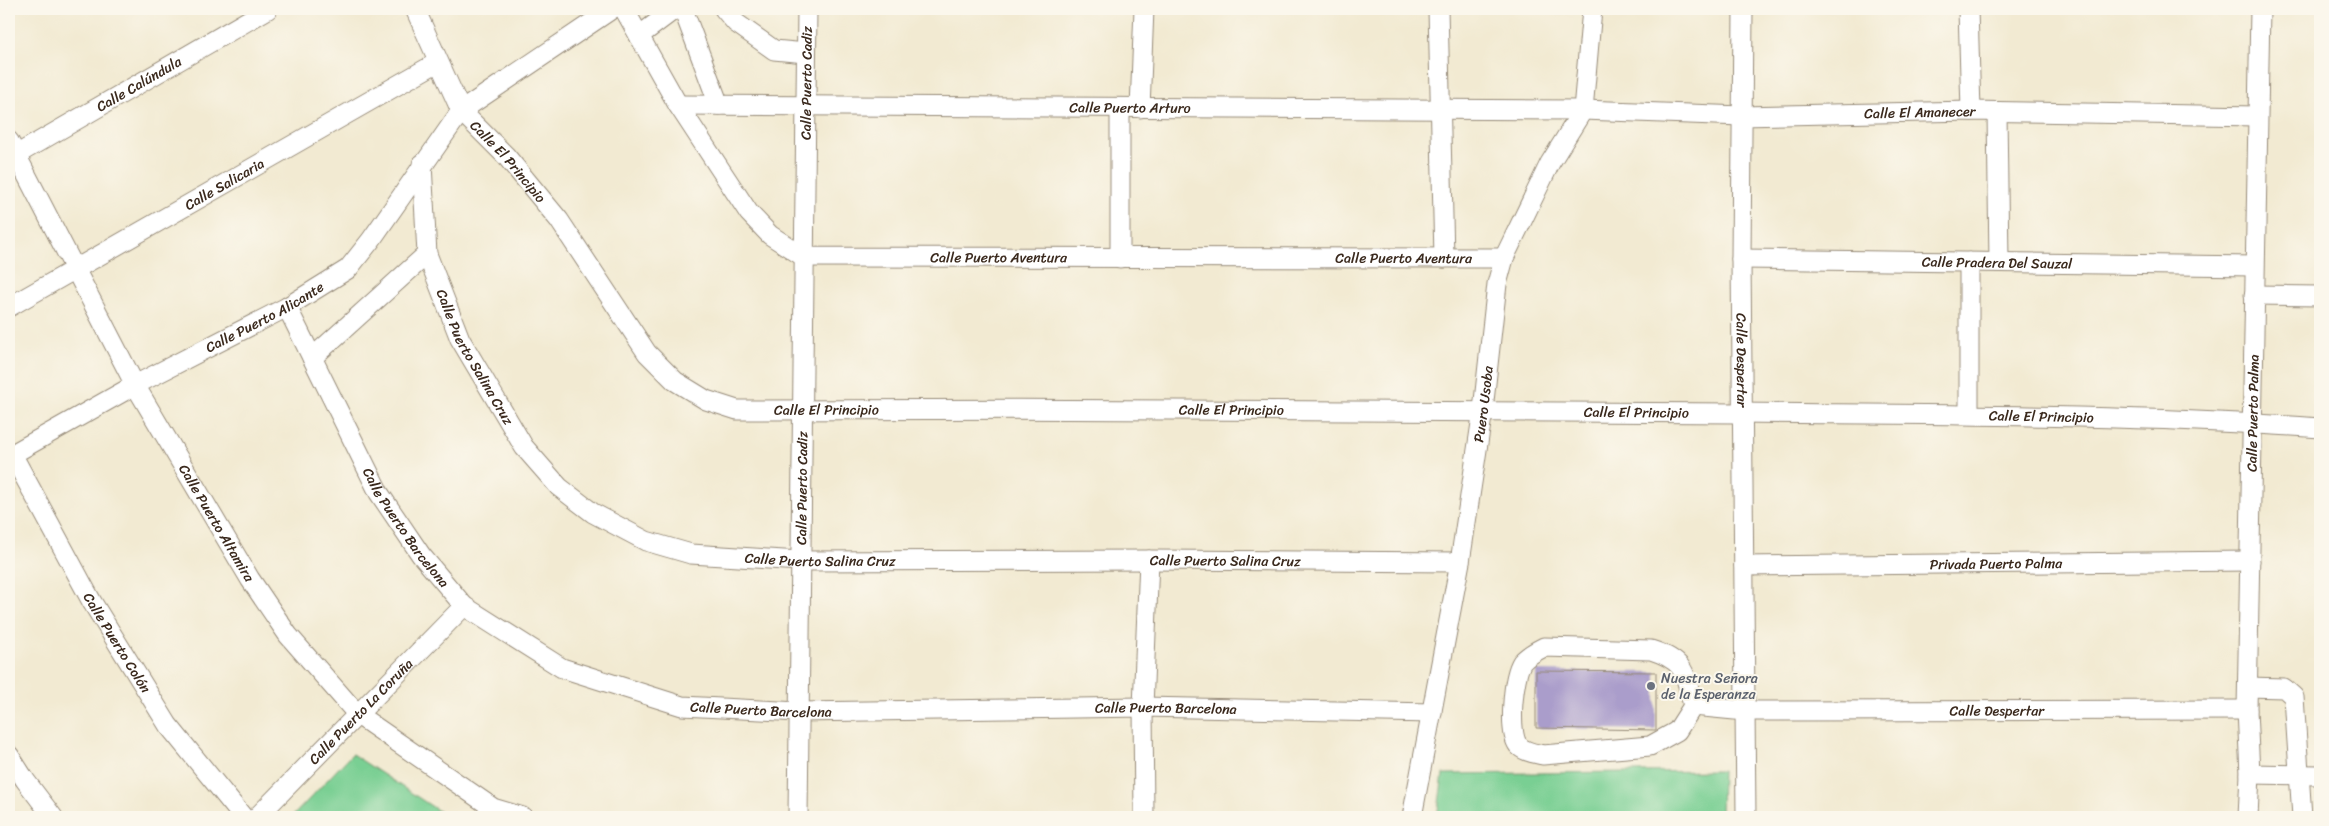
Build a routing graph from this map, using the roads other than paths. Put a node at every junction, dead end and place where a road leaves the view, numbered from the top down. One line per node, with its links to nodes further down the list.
1 (268, 9): 30 (street, Calle Calúndula)
2 (415, 9): 17 (street, Calle El Principio)
3 (612, 9): 25 (street, Calle Puerto Alicante)
4 (624, 9): 15 (street)
5 (675, 9): 15 (street)
6 (683, 9): 19 (street)
7 (724, 9): 16 (street)
8 (807, 9): 16 (street, Calle Puerto Cadiz)
9 (1144, 9): 22 (street)
10 (1438, 9): 23 (street)
11 (1592, 9): 24 (street, Puero Usoba)
12 (1743, 9): 28 (street, Calle Despertar)
13 (1968, 9): 26 (street)
14 (2260, 9): 29 (street, Calle Puerto Palma)
15 (639, 36): 18 (street)
16 (806, 53): 20 (street, Calle Puerto Cadiz)
17 (438, 62): 25 (street, Calle El Principio); 41 (street, Calle Salicaria)
18 (678, 105): 19 (street, Calle Puerto Arturo); 33 (street)
19 (719, 105): 20 (street, Calle Puerto Arturo)
20 (806, 105): 21 (street, Calle Puerto Arturo); 33 (street, Calle Puerto Cadiz)
21 (1120, 108): 22 (street, Calle Puerto Arturo); 34 (street)
22 (1140, 108): 23 (street, Calle Puerto Arturo)
23 (1440, 110): 24 (street, Calle Puerto Arturo); 35 (street)
24 (1583, 110): 28 (street, Calle El Amanecer); 36 (street, Puero Usoba)
25 (461, 111): 31 (street, Calle Puerto Alicante); 48 (street, Calle El Principio)
26 (1971, 111): 27 (street, Calle El Amanecer); 28 (street, Calle El Amanecer)
27 (1997, 112): 29 (street, Calle El Amanecer); 39 (street)
28 (1742, 116): 37 (street, Calle Despertar)
29 (2257, 116): 40 (street, Calle Puerto Palma)
30 (11, 152): 41 (street, Calle Puerto Altamira)
31 (422, 164): 32 (street, Calle Puerto Salina Cruz); 45 (street, Calle Puerto Alicante)
32 (428, 254): 46 (street); 56 (street, Calle Puerto Salina Cruz)
33 (804, 257): 34 (street, Calle Puerto Aventura); 48 (street, Calle Puerto Cadiz)
34 (1120, 258): 35 (street, Calle Puerto Aventura)
35 (1444, 258): 36 (street, Calle Puerto Aventura)
36 (1504, 258): 49 (street, Puero Usoba)
37 (1741, 259): 38 (street, Calle Pradera Del Sauzal); 50 (street, Calle Despertar)
38 (1970, 262): 39 (street, Calle Pradera Del Sauzal); 51 (street)
39 (1999, 262): 40 (street, Calle Pradera Del Sauzal)
40 (2254, 266): 42 (street, Calle Puerto Palma)
41 (75, 269): 44 (street, Calle Salicaria); 47 (street, Calle Puerto Altamira)
42 (2254, 295): 43 (street); 52 (street, Calle Puerto Palma)
43 (2320, 296)
44 (9, 307)
45 (287, 307): 46 (street, Calle Puerto Barcelona); 47 (street, Calle Puerto Alicante)
46 (312, 358): 60 (street, Calle Puerto Barcelona)
47 (135, 385): 54 (street, Calle Puerto Alicante); 68 (street, Calle Puerto Altamira)
48 (802, 410): 49 (street, Calle El Principio); 56 (street, Calle Puerto Cadiz)
49 (1484, 410): 50 (street, Calle El Principio); 58 (street, Puero Usoba)
50 (1742, 413): 51 (street, Calle El Principio); 59 (street, Calle Despertar)
51 (1969, 413): 52 (street, Calle El Principio)
52 (2253, 423): 53 (street, Calle El Principio); 57 (street, Calle Puerto Palma)
53 (2320, 428)
54 (11, 455): 75 (street, Calle Puerto Colón)
55 (1148, 560): 56 (street, Calle Puerto Salina Cruz); 58 (street, Calle Puerto Salina Cruz); 63 (street)
56 (800, 561): 66 (street, Calle Puerto Cadiz)
57 (2250, 561): 59 (street, Privada Puerto Palma); 61 (street, Calle Puerto Palma)
58 (1460, 562): 67 (street, Puero Usoba)
59 (1744, 566): 65 (street, Calle Despertar)
60 (464, 606): 66 (street, Calle Puerto Barcelona); 68 (street, Calle Puerto La Coruña)
61 (2248, 687): 64 (street, Calle Puerto Palma); 71 (street)
62 (1694, 706): 62 (street); 65 (street)
63 (1143, 707): 66 (street, Calle Puerto Barcelona); 67 (street, Calle Puerto Barcelona); 79 (street)
64 (2247, 710): 65 (street, Calle Despertar); 70 (street, Calle Puerto Palma)
65 (1745, 711): 81 (street, Calle Despertar)
66 (799, 712): 78 (street, Calle Puerto Cadiz)
67 (1432, 714): 80 (street, Puero Usoba)
68 (358, 716): 73 (street, Calle Puerto Altamira); 76 (street, Calle Puerto La Coruña)
69 (9, 755): 74 (street)
70 (2250, 774): 71 (street); 82 (street, Calle Puerto Palma)
71 (2298, 774): 72 (street); 83 (street)
72 (2320, 775)
73 (490, 812): 77 (street, Calle Puerto Altamira)
74 (53, 817)
75 (242, 817)
76 (257, 817)
77 (523, 817)
78 (798, 817)
79 (1144, 817)
80 (1412, 817)
81 (1746, 817)
82 (2248, 817)
83 (2302, 817)

